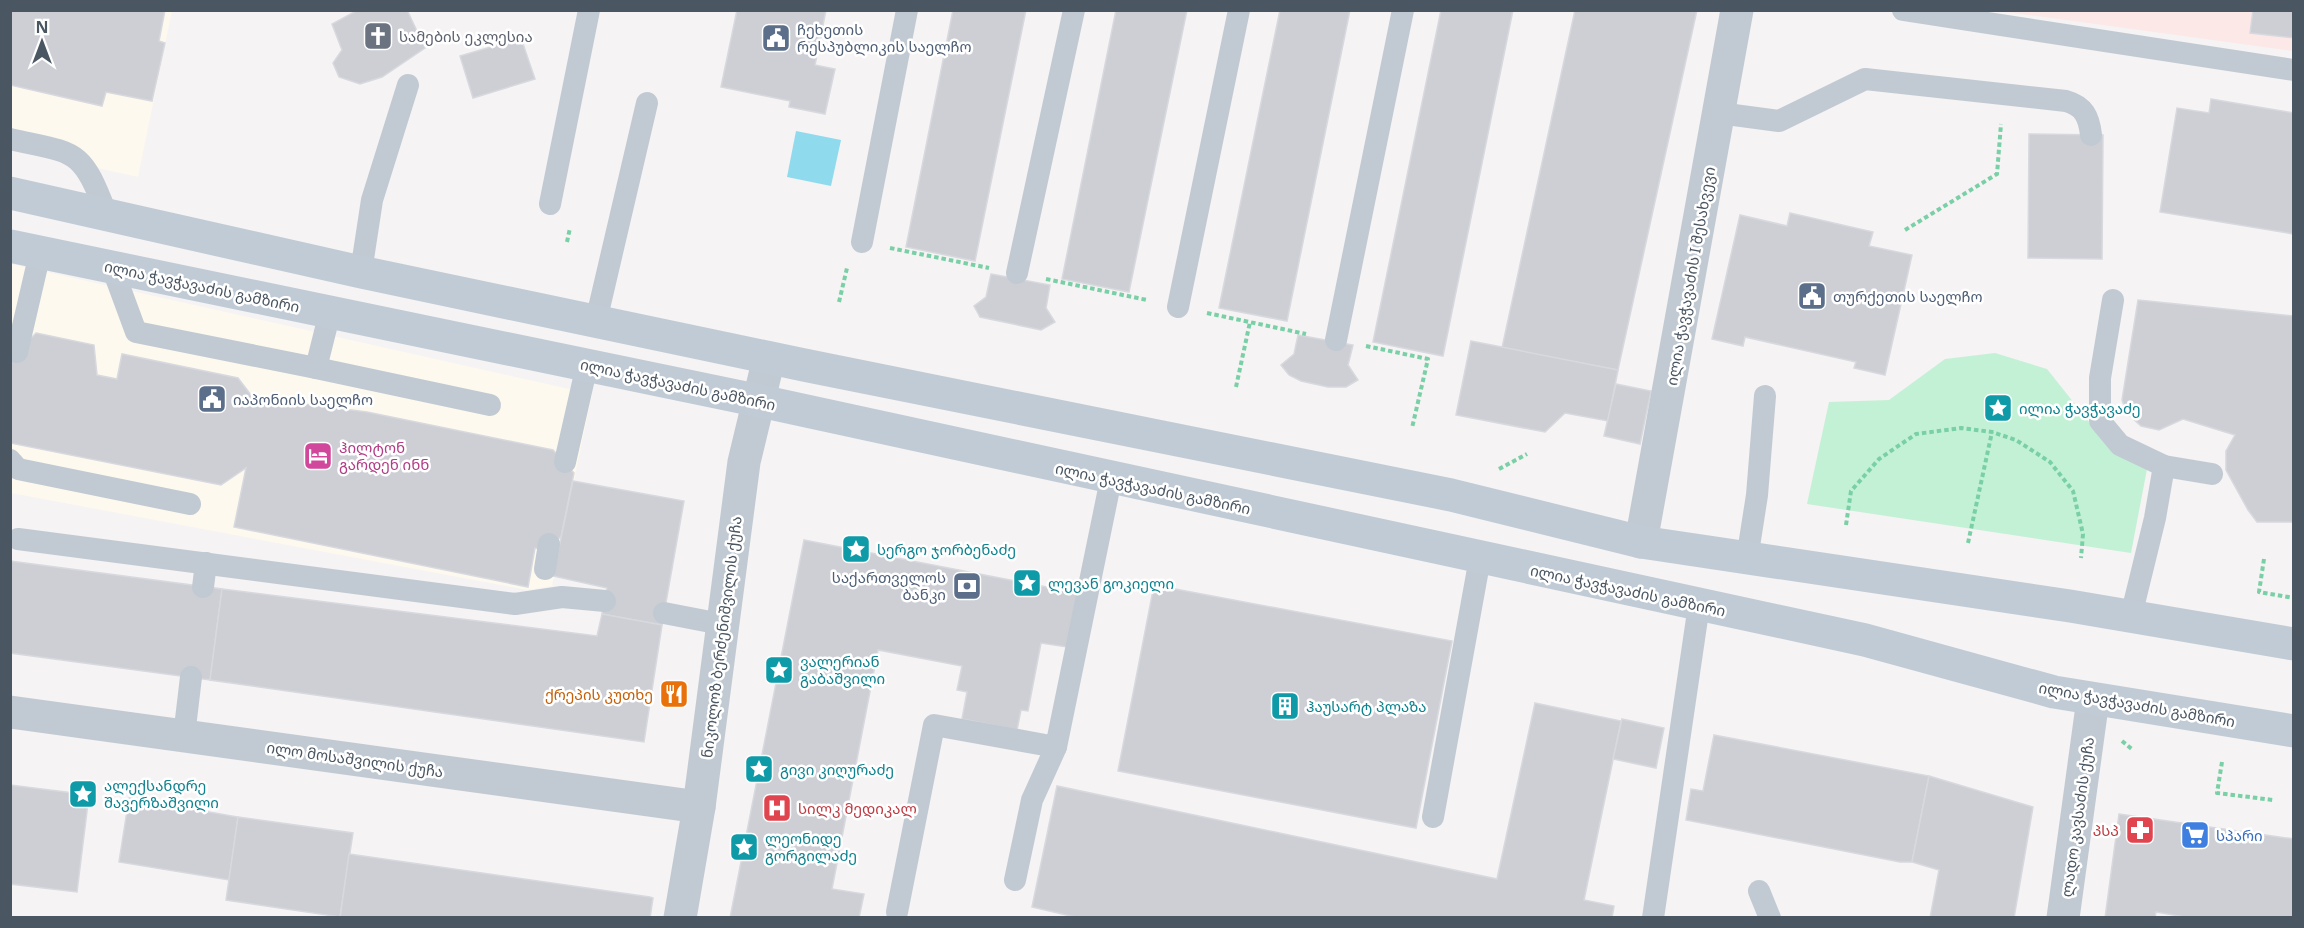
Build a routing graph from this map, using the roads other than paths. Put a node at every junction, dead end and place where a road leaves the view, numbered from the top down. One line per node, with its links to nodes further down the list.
1 (589, 10): 15 (lane)
2 (907, 10): 17 (lane)
3 (1074, 10): 21 (lane)
4 (1239, 10): 23 (lane)
5 (1403, 10): 26 (lane)
6 (1737, 10): 11 (street, ილია ჭავჭავაძის I შესახვევი)
7 (1903, 10): 8 (lane)
8 (2294, 70)
9 (408, 85): 20 (lane)
10 (646, 103): 25 (lane)
11 (1719, 112): 12 (lane); 41 (street, ილია ჭავჭავაძის I შესახვევი)
12 (2091, 135)
13 (10, 139): 16 (lane)
14 (10, 193): 16 (main road)
15 (550, 204)
16 (106, 213): 20 (main road)
17 (862, 242)
18 (25, 249): 19 (main road, ილია ჭავჭავაძის გამზირი); 27 (lane)
19 (112, 267): 24 (main road, ილია ჭავჭავაძის გამზირი); 30 (lane)
20 (361, 272): 25 (main road)
21 (1017, 273)
22 (2113, 300): 36 (lane)
23 (1178, 307)
24 (330, 312): 29 (main road, ილია ჭავჭავაძის გამზირი); 30 (lane)
25 (597, 321): 28 (main road)
26 (1336, 340)
27 (17, 352)
28 (769, 358): 32 (street, ნიკოლოზ ბერძენიშვილის ქუჩა); 41 (main road)
29 (586, 365): 32 (main road, ილია ჭავჭავაძის გამზირი); 35 (lane)
30 (316, 369): 33 (lane)
31 (1765, 396): 44 (lane)
32 (760, 401): 38 (main road, ილია ჭავჭავაძის გამზირი); 52 (street, ნიკოლოზ ბერძენიშვილის ქუჩა)
33 (490, 405)
34 (10, 460): 39 (lane)
35 (565, 462)
36 (2164, 466): 37 (lane); 51 (lane)
37 (2212, 474)
38 (1111, 479): 43 (main road, ილია ჭავჭავაძის გამზირი); 59 (lane)
39 (190, 504)
40 (18, 539): 45 (lane)
41 (1641, 542): 44 (main road)
42 (549, 544): 46 (lane)
43 (1480, 558): 49 (main road, ილია ჭავჭავაძის გამზირი); 61 (lane)
44 (1747, 559): 51 (main road)
45 (206, 563): 47 (lane); 48 (lane)
46 (544, 569)
47 (203, 587)
48 (604, 601)
49 (1699, 605): 55 (main road, ილია ჭავჭავაძის გამზირი); 66 (lane)
50 (664, 613): 52 (lane)
51 (2131, 616): 53 (main road)
52 (721, 624): 60 (street, ნიკოლოზ ბერძენიშვილის ქუჩა)
53 (2294, 644)
54 (191, 677): 58 (lane)
55 (2092, 708): 57 (main road, ილია ჭავჭავაძის გამზირი); 68 (street, ლადო კავსაძის ქუჩა)
56 (10, 712): 58 (street, ილო მოსაშვილის ქუჩა)
57 (2294, 731)
58 (184, 736): 60 (street, ილო მოსაშვილის ქუჩა)
59 (1056, 747): 62 (lane); 64 (lane)
60 (699, 807): 65 (street, ნიკოლოზ ბერძენიშვილის ქუჩა)
61 (1433, 817)
62 (1016, 880)
63 (1759, 891): 67 (lane)
64 (897, 912)
65 (680, 918)
66 (1653, 918)
67 (1770, 918)
68 (2063, 918)

